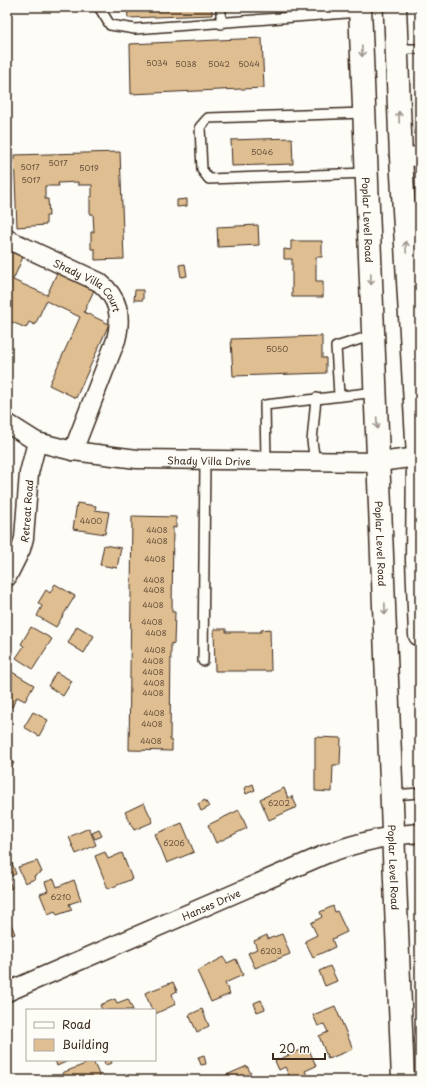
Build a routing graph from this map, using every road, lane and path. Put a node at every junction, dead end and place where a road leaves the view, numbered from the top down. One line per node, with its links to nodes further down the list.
1 (99, 7): 6 (lane)
2 (221, 7): 6 (lane)
3 (395, 7): 8 (main road)
4 (360, 10): 5 (lane); 9 (main road, Poplar Level Road, one-way to 9)
5 (324, 11): 6 (lane)
6 (221, 24)
7 (420, 48): 8 (lane)
8 (396, 49): 10 (main road, one-way to 8)
9 (364, 113): 11 (main road, Poplar Level Road); 11 (lane)
10 (410, 157): 20 (main road, one-way to 10)
11 (366, 173): 13 (main road, Poplar Level Road, one-way to 13)
12 (7, 240): 19 (street, Shady Villa Court)
13 (374, 335): 14 (main road, Poplar Level Road); 15 (lane)
14 (376, 392): 15 (lane); 24 (main road, Poplar Level Road, one-way to 24)
15 (339, 395): 16 (lane)
16 (316, 398): 22 (lane); 23 (lane)
17 (7, 422): 18 (street, Shady Villa Drive)
18 (37, 442): 19 (street, Shady Villa Drive); 26 (street, Retreat Road)
19 (73, 451): 21 (street, Shady Villa Drive)
20 (419, 456): 24 (street, Shady Villa Drive); 25 (main road)
21 (205, 461): 22 (street, Shady Villa Drive); 28 (lane)
22 (266, 462): 23 (street, Shady Villa Drive)
23 (315, 462): 24 (street, Shady Villa Drive)
24 (379, 462): 30 (main road, Poplar Level Road, one-way to 30)
25 (418, 560): 27 (main road)
26 (7, 577)
27 (420, 635)
28 (203, 661)
29 (420, 793): 30 (lane)
30 (392, 795): 32 (main road, Poplar Level Road)
31 (420, 833): 32 (street, Hanses Drive)
32 (393, 835): 33 (street, Hanses Drive); 34 (main road, Poplar Level Road)
33 (7, 992)
34 (403, 1080)

